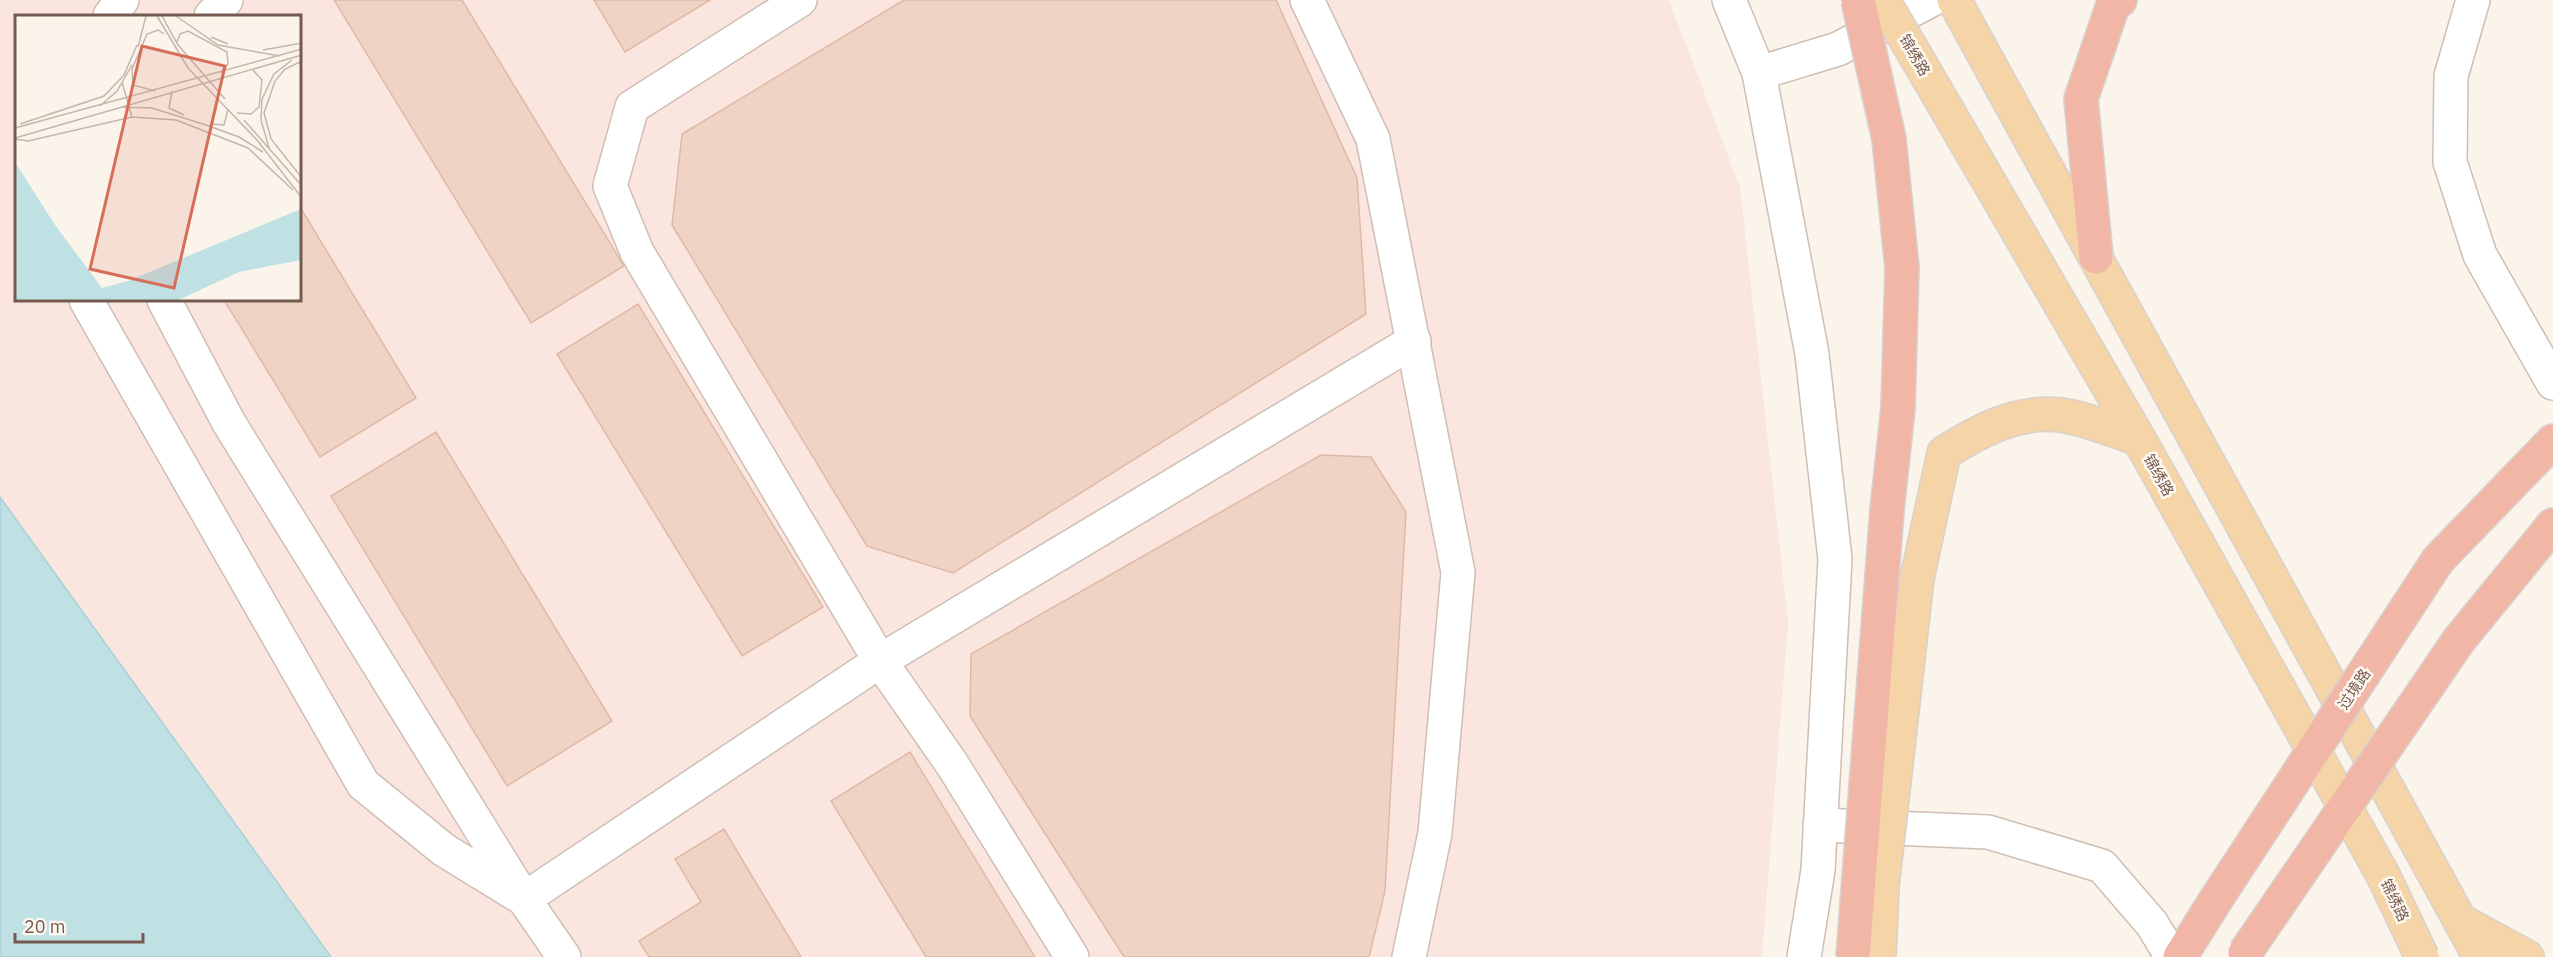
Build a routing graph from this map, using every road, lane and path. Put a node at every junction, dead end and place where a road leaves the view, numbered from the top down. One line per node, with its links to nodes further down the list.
1 (122, 0): 12 (street)
2 (226, 0): 13 (street)
3 (800, 0): 23 (street)
4 (1307, 0): 18 (street)
5 (1729, 0): 14 (street)
6 (1858, 0): 31 (highway, bridge)
7 (1883, 0): 20 (main road, 锦绣路, bridge)
8 (1931, 0): 14 (street)
9 (1954, 0): 15 (main road)
10 (2120, 0): 15 (highway)
11 (2473, 0): 19 (street)
12 (111, 15)
13 (212, 15)
14 (1759, 73): 24 (street)
15 (2096, 257): 26 (main road, bridge)
16 (87, 302): 25 (street)
17 (165, 302): 25 (street)
18 (1414, 341): 23 (street); 29 (street)
19 (2553, 383)
20 (2139, 439): 32 (main road, bridge); 36 (main road, 锦绣路, bridge)
21 (2553, 441): 34 (highway, 过境路, bridge)
22 (2553, 525): 35 (highway, bridge)
23 (880, 661): 25 (street); 28 (street)
24 (1820, 825): 30 (street); 33 (street)
25 (524, 899): 27 (street)
26 (2461, 921): 37 (main road); 38 (main road)
27 (564, 957)
28 (1072, 957)
29 (1409, 957)
30 (1804, 957)
31 (1853, 957)
32 (1879, 957)
33 (2172, 957)
34 (2180, 957)
35 (2242, 957)
36 (2422, 957)
37 (2480, 957)
38 (2527, 957)

